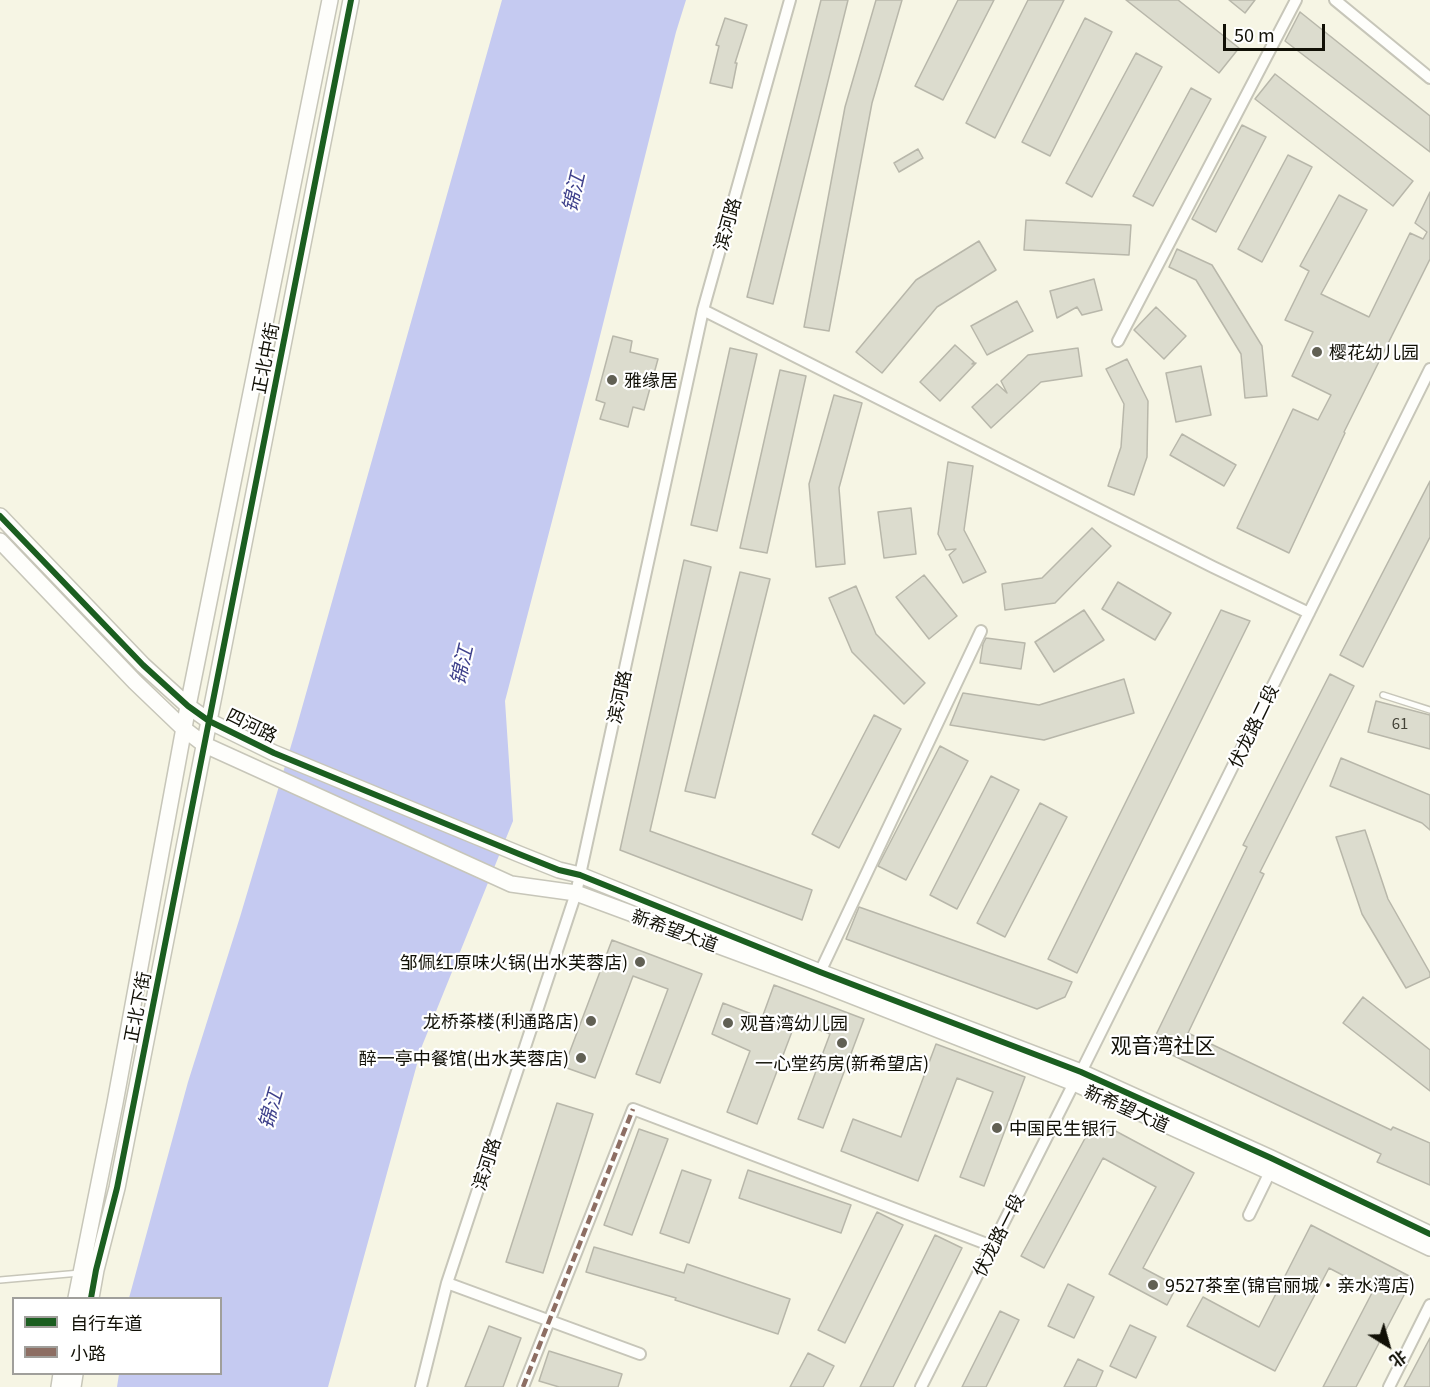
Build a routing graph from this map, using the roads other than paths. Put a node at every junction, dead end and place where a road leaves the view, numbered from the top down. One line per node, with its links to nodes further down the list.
1 (330, 0): 15 (street, 正北中街)
2 (351, 0): 17 (street, 正北中街)
3 (790, 0): 7 (street, 滨河路)
4 (1296, 0): 8 (street)
5 (1335, 0): 6 (street)
6 (1430, 78)
7 (703, 310): 12 (street); 20 (street, 滨河路)
8 (1118, 341)
9 (1430, 369): 12 (street, 伏龙路二段)
10 (0, 516): 15 (street, 四河路)
11 (0, 541): 18 (street, 四河路)
12 (1309, 613): 24 (street, 伏龙路二段)
13 (981, 631): 23 (street)
14 (1383, 695): 16 (lane)
15 (188, 706): 17 (street, 四河路); 18 (street, 正北中街)
16 (1430, 710)
17 (209, 721): 19 (street, 正北下街); 20 (street, 四河路)
18 (184, 729): 19 (street, 四河路); 30 (street, 正北下街)
19 (205, 745): 21 (street, 四河路); 34 (street, 正北下街)
20 (580, 875): 22 (street, 滨河路); 23 (street, 四河路)
21 (511, 884): 22 (street, 新希望大道)
22 (576, 893): 24 (street, 新希望大道); 32 (street, 滨河路)
23 (820, 972): 24 (street, 四河路)
24 (1078, 1077): 25 (street, 新希望大道); 27 (street); 28 (street, 伏龙路一段)
25 (1270, 1172): 26 (street); 29 (street, 新希望大道)
26 (1249, 1215)
27 (1430, 1234)
28 (992, 1246): 36 (street); 40 (street, 伏龙路一段)
29 (1430, 1248)
30 (81, 1272): 31 (lane); 33 (street, 正北下街)
31 (0, 1280)
32 (447, 1283): 36 (street); 38 (street, 滨河路)
33 (76, 1297)
34 (91, 1297)
35 (1430, 1305): 41 (street)
36 (548, 1321): 37 (street); 39 (street)
37 (639, 1354)
38 (421, 1387)
39 (523, 1387)
40 (921, 1387)
41 (1389, 1387)

